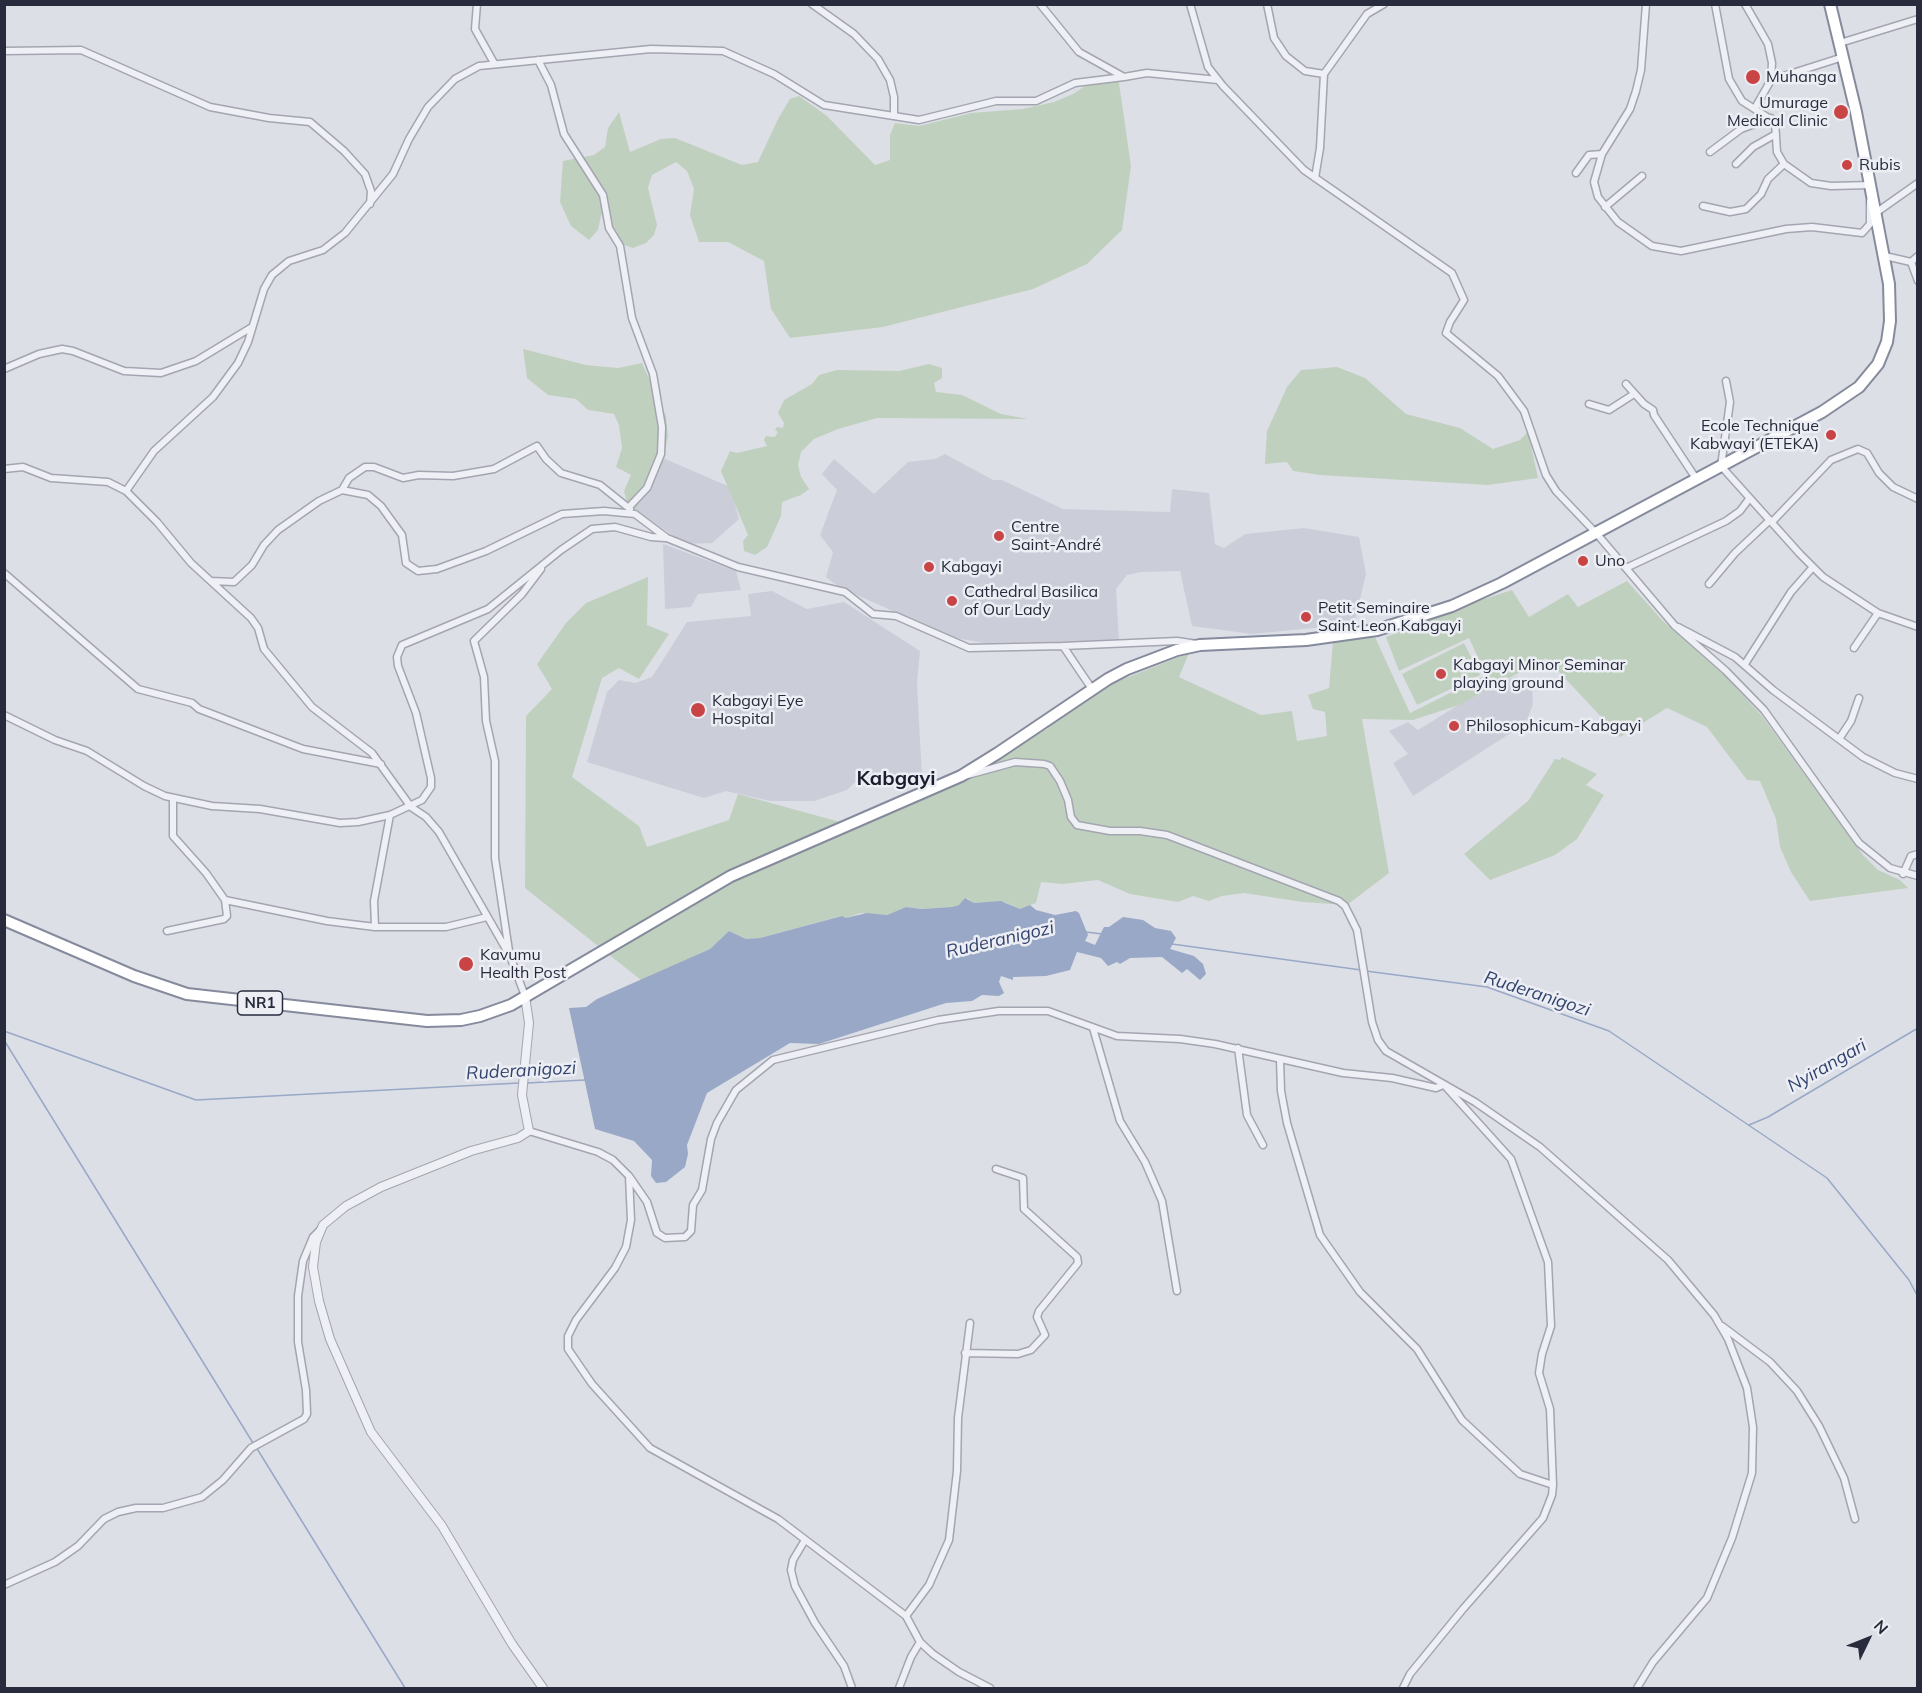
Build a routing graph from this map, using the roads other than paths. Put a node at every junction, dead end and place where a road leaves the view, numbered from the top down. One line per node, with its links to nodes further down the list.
1 (477, 4): 18 (street)
2 (812, 4): 24 (street)
3 (1040, 4): 20 (street)
4 (1190, 4): 21 (street)
5 (1267, 4): 19 (street)
6 (1373, 4): 12 (street)
7 (1384, 4): 12 (street)
8 (1646, 4): 28 (street)
9 (1715, 4): 23 (street)
10 (1745, 4): 22 (street)
11 (1830, 4): 14 (highway, NR1)
12 (1367, 14): 19 (street)
13 (1917, 19): 14 (street)
14 (1840, 43): 16 (highway, NR1)
15 (4, 51): 36 (street)
16 (1843, 57): 22 (street); 35 (highway, NR1)
17 (538, 60): 18 (street); 24 (street); 57 (street)
18 (494, 63): 36 (street)
19 (1324, 74): 33 (street)
20 (1124, 77): 21 (street); 24 (street)
21 (1218, 80): 33 (street)
22 (1771, 80): 23 (street)
23 (1755, 108): 25 (street)
24 (894, 115)
25 (1772, 118): 26 (street); 27 (street)
26 (1776, 134): 29 (street); 30 (street)
27 (1710, 152)
28 (1602, 154): 31 (street); 38 (street)
29 (1736, 164)
30 (1784, 164): 35 (street); 37 (street)
31 (1576, 173)
32 (1642, 176): 38 (street)
33 (1315, 178): 60 (street)
34 (1917, 183): 39 (street)
35 (1871, 188): 38 (street); 39 (highway, NR1)
36 (370, 205): 44 (street)
37 (1703, 206)
38 (1605, 207)
39 (1877, 212): 40 (highway, NR1)
40 (1885, 256): 42 (street); 50 (highway, NR1)
41 (1917, 256): 42 (street)
42 (1911, 262): 43 (street)
43 (1917, 281)
44 (252, 327): 45 (street); 54 (street)
45 (4, 369)
46 (1726, 381): 50 (street)
47 (1626, 384): 48 (street)
48 (1634, 394): 49 (street); 52 (street)
49 (1589, 404)
50 (1721, 466): 52 (highway, NR1); 55 (street)
51 (4, 469): 54 (street)
52 (1697, 480): 60 (highway, NR1)
53 (342, 490): 57 (street); 58 (street); 66 (street)
54 (126, 491): 66 (street)
55 (1749, 499): 59 (street); 64 (street)
56 (1917, 499): 59 (street)
57 (629, 507): 58 (street)
58 (635, 514): 61 (street)
59 (1771, 521): 63 (street); 67 (street)
60 (1597, 534): 64 (street); 71 (highway, NR1)
61 (667, 538): 62 (street); 72 (street)
62 (545, 564): 83 (street); 93 (street)
63 (1813, 567): 68 (street); 74 (street)
64 (1626, 568): 69 (street)
65 (4, 573): 79 (street)
66 (211, 581): 79 (street)
67 (1709, 584)
68 (1878, 613): 70 (street); 73 (street)
69 (1675, 626): 74 (street); 86 (street)
70 (1917, 627)
71 (1200, 645): 72 (street); 75 (highway, NR1)
72 (1063, 646): 75 (street)
73 (1854, 648)
74 (1745, 664): 78 (street)
75 (1092, 689): 80 (highway, NR1)
76 (1859, 699): 78 (street)
77 (4, 715): 82 (street)
78 (1839, 739): 81 (street)
79 (381, 764): 83 (street)
80 (961, 776): 94 (highway, NR1); 98 (street)
81 (1917, 779)
82 (173, 798): 84 (street); 88 (street)
83 (411, 807): 84 (street); 89 (street)
84 (390, 815): 91 (street)
85 (1917, 854): 86 (street)
86 (1903, 874): 87 (street)
87 (1917, 876)
88 (225, 900): 91 (street); 92 (street)
89 (487, 917): 91 (street); 93 (street)
90 (4, 920): 94 (highway, NR1)
91 (375, 927)
92 (167, 931)
93 (510, 956): 94 (street)
94 (525, 996): 99 (street)
95 (1093, 1028): 96 (street); 102 (street); 104 (street)
96 (1238, 1048): 97 (street); 100 (street)
97 (1280, 1059): 98 (street); 108 (street)
98 (1444, 1085): 106 (street); 108 (street)
99 (529, 1131): 102 (street); 103 (street)
100 (1263, 1145)
101 (996, 1169): 107 (street)
102 (629, 1176): 110 (street)
103 (321, 1229): 111 (street); 114 (street)
104 (1177, 1291)
105 (970, 1323): 107 (street)
106 (1720, 1323): 109 (street); 119 (street)
107 (965, 1353): 112 (street)
108 (1553, 1485): 118 (street)
109 (1855, 1519)
110 (805, 1540): 112 (street); 115 (street)
111 (4, 1585)
112 (906, 1616): 113 (street)
113 (920, 1642): 116 (street); 117 (street)
114 (543, 1689)
115 (852, 1689)
116 (899, 1689)
117 (990, 1689)
118 (1403, 1689)
119 (1637, 1689)

